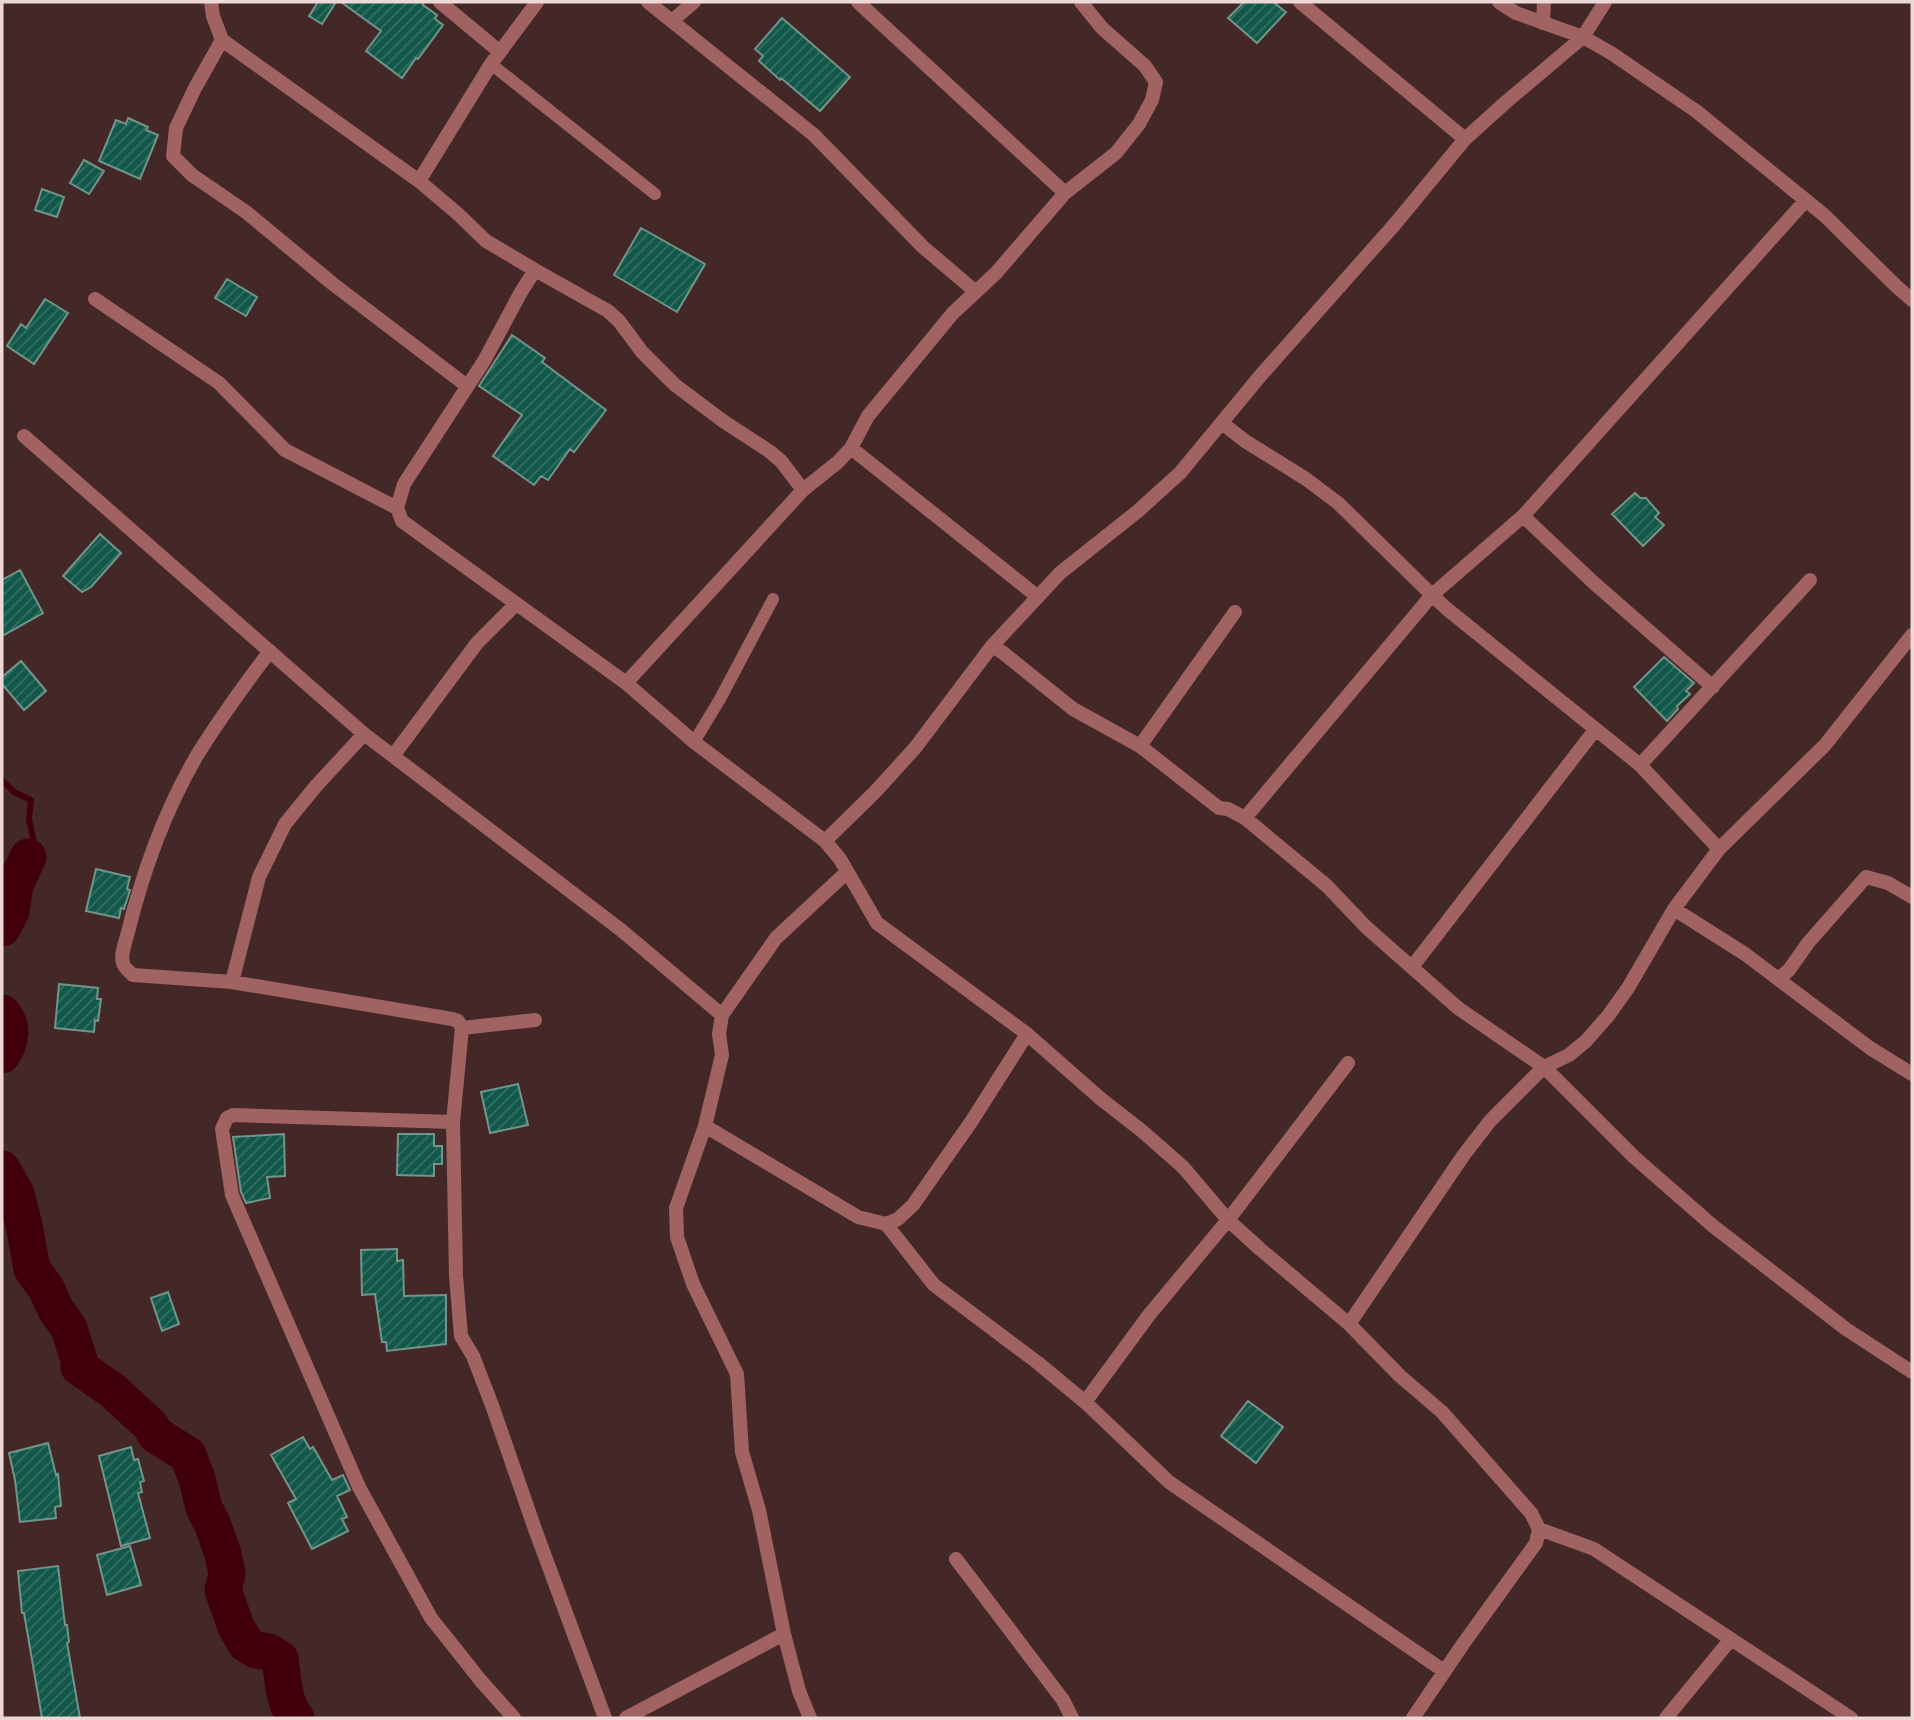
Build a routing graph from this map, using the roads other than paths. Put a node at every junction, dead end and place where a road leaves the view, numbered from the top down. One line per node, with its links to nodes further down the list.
1 (211, 2): 15 (street)
2 (440, 2): 16 (street)
3 (537, 2): 16 (street)
4 (648, 2): 12 (street)
5 (694, 2): 12 (street)
6 (858, 2): 19 (street)
7 (1081, 2): 19 (street)
8 (1300, 2): 17 (street)
9 (1499, 2): 13 (street)
10 (1544, 2): 13 (street)
11 (1605, 2): 14 (street)
12 (673, 20): 23 (street)
13 (1543, 23): 14 (street)
14 (1583, 37): 17 (street); 21 (street)
15 (222, 40): 18 (street); 26 (street)
16 (496, 58): 18 (street); 20 (lane)
17 (1465, 139): 27 (street)
18 (419, 181): 22 (street)
19 (1065, 193): 23 (street)
20 (655, 194)
21 (1806, 200): 25 (street); 32 (street)
22 (535, 270): 26 (street); 30 (street)
23 (976, 292): 29 (street)
24 (95, 299): 31 (street)
25 (1912, 300)
26 (467, 386): 31 (street)
27 (1222, 424): 34 (street); 35 (street)
28 (24, 436): 41 (street)
29 (851, 448): 30 (street); 35 (street)
30 (803, 491): 42 (street)
31 (397, 508): 37 (street)
32 (1524, 516): 34 (street); 43 (street)
33 (1810, 580): 43 (street)
34 (1432, 595): 44 (street); 50 (street)
35 (1038, 597): 40 (street)
36 (773, 599): 46 (lane)
37 (516, 604): 42 (street); 48 (street)
38 (1235, 612): 47 (street)
39 (1912, 635): 52 (street)
40 (992, 646): 47 (street); 51 (street)
41 (270, 651): 45 (street); 58 (street)
42 (626, 684): 46 (street)
43 (1713, 687): 49 (street)
44 (1595, 730): 49 (street); 56 (street)
45 (364, 734): 48 (street); 58 (street)
46 (694, 742): 51 (street)
47 (1140, 746): 50 (street)
48 (393, 756): 59 (street)
49 (1640, 765): 52 (street)
50 (1245, 818): 56 (street)
51 (825, 841): 53 (street)
52 (1718, 849): 55 (street)
53 (847, 872): 59 (street); 62 (street)
54 (1912, 898): 57 (street)
55 (1674, 909): 57 (street); 64 (street)
56 (1412, 967): 64 (street)
57 (1778, 979): 65 (street)
58 (232, 982): 61 (street)
59 (722, 1015): 67 (street)
60 (535, 1020): 61 (street)
61 (462, 1028): 66 (street)
62 (1027, 1034): 68 (street); 69 (street)
63 (1348, 1063): 68 (street)
64 (1544, 1067): 70 (street); 71 (street)
65 (1912, 1074)
66 (453, 1122): 78 (street); 79 (street)
67 (705, 1126): 69 (street); 75 (street)
68 (1228, 1220): 70 (street); 72 (street)
69 (886, 1224): 72 (street)
70 (1349, 1324): 73 (street)
71 (1912, 1372)
72 (1085, 1402): 77 (street)
73 (1539, 1529): 76 (street); 77 (street)
74 (956, 1559): 82 (street)
75 (784, 1634): 80 (street); 81 (street)
76 (1731, 1639): 84 (street); 85 (street)
77 (1444, 1671): 83 (street)
78 (514, 1718)
79 (605, 1718)
80 (626, 1718)
81 (810, 1718)
82 (1072, 1718)
83 (1413, 1718)
84 (1666, 1718)
85 (1851, 1718)

